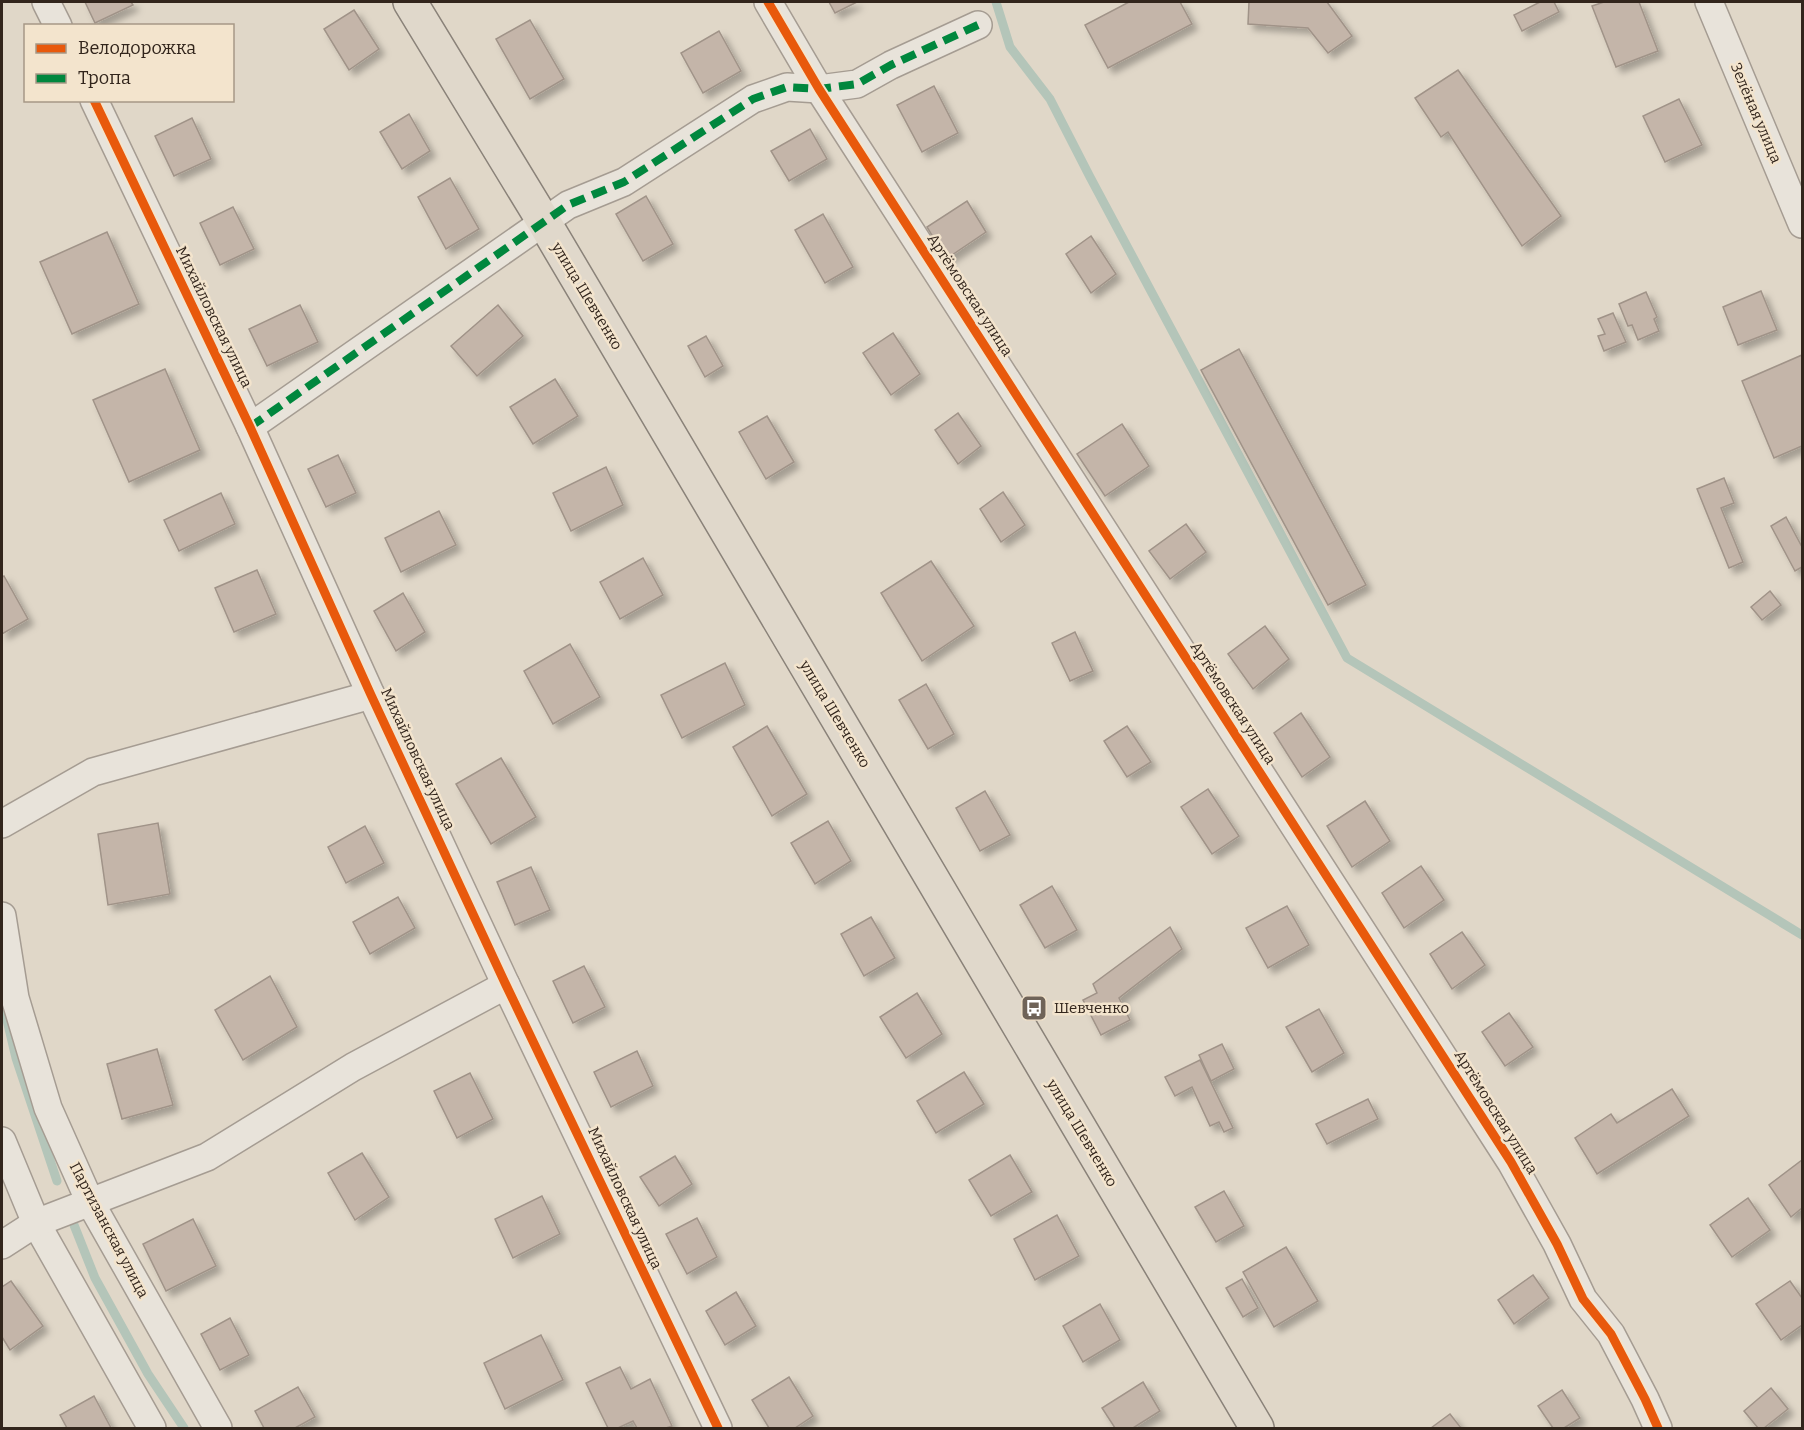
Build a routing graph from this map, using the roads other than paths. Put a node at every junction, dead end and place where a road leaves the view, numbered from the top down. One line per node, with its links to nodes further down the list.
1 (46, 2): 5 (street)
2 (410, 2): 9 (main road, улица Шевченко)
3 (768, 2): 7 (street, Артёмовская улица)
4 (1709, 2): 10 (street, Зелёная улица)
5 (57, 24)
6 (978, 26): 7 (street)
7 (819, 89): 9 (street); 24 (street, Артёмовская улица)
8 (95, 102): 11 (street, Михайловская улица)
9 (544, 222): 11 (street); 23 (main road, улица Шевченко)
10 (1803, 224)
11 (250, 427): 12 (street, Михайловская улица)
12 (371, 695): 13 (street); 15 (street, Михайловская улица)
13 (2, 824)
14 (2, 916): 17 (street, Партизанская улица)
15 (506, 985): 17 (street); 22 (street, Михайловская улица)
16 (2, 1141): 18 (street)
17 (90, 1202): 18 (street); 21 (street, Партизанская улица)
18 (36, 1223): 19 (street); 20 (street)
19 (2, 1245)
20 (152, 1428)
21 (218, 1428)
22 (718, 1428)
23 (1257, 1428)
24 (1658, 1428)

